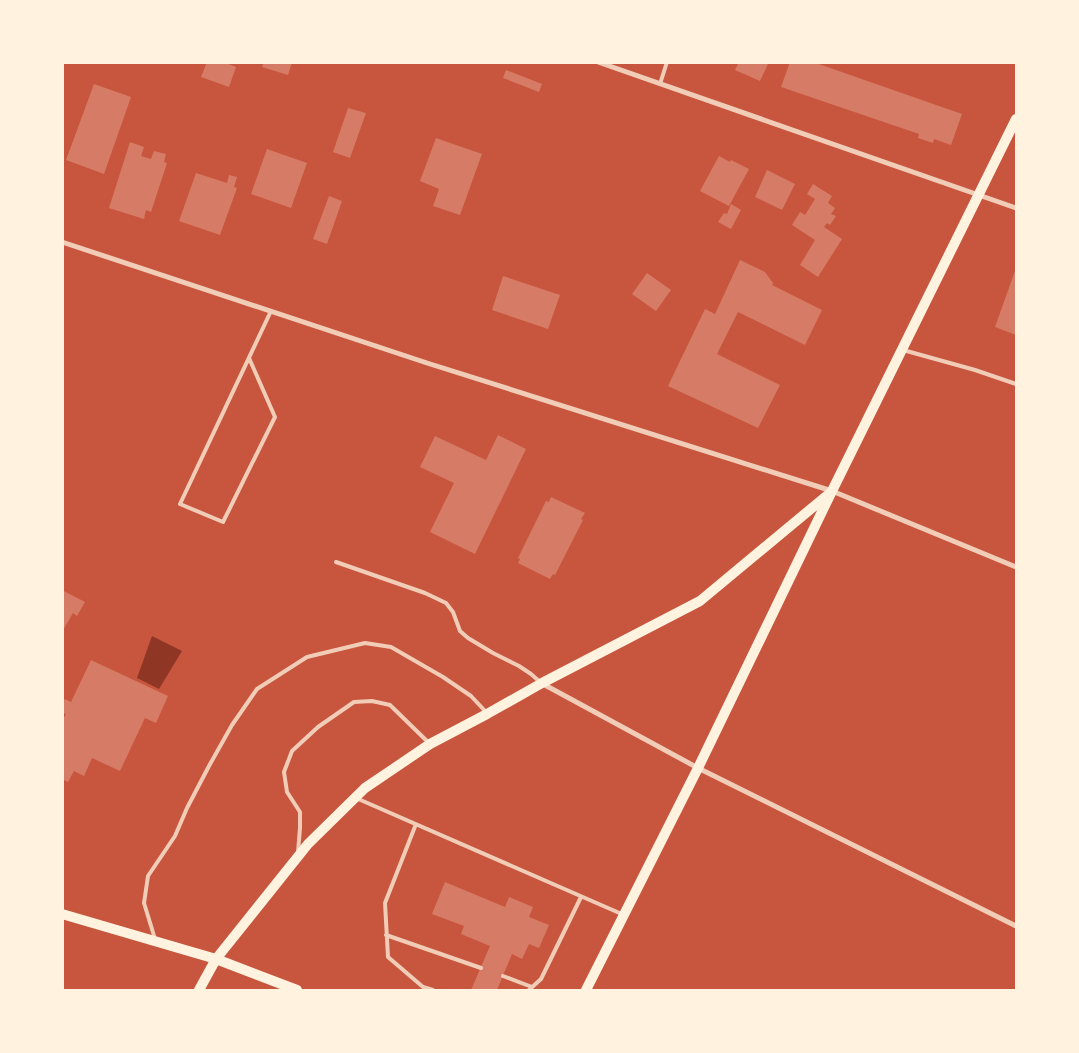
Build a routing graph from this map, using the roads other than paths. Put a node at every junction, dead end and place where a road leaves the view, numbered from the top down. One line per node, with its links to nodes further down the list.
1 (598, 62): 3 (street)
2 (667, 62): 3 (lane)
3 (660, 84): 5 (street)
4 (1016, 119): 5 (main road)
5 (980, 196): 6 (street); 9 (main road)
6 (1016, 208)
7 (62, 242): 8 (street)
8 (271, 311): 10 (lane); 12 (street)
9 (903, 350): 11 (lane); 12 (main road)
10 (249, 358): 10 (lane)
11 (1016, 384)
12 (832, 491): 14 (street); 15 (main road); 18 (main road)
13 (336, 562): 15 (lane)
14 (1016, 567)
15 (542, 683): 16 (main road); 18 (street)
16 (487, 714): 17 (main road); 27 (lane)
17 (430, 744): 19 (main road); 21 (lane)
18 (698, 768): 24 (main road); 25 (street)
19 (356, 798): 20 (lane); 21 (main road)
20 (416, 824): 22 (lane); 26 (lane)
21 (298, 857): 28 (main road)
22 (581, 897): 24 (lane); 31 (lane)
23 (62, 914): 27 (main road)
24 (624, 916): 35 (main road)
25 (1016, 926)
26 (386, 935): 29 (lane); 34 (lane)
27 (156, 941): 28 (main road)
28 (216, 959): 32 (main road); 33 (main road)
29 (481, 968)
30 (504, 976): 31 (lane)
31 (530, 989)
32 (199, 990)
33 (297, 990)
34 (433, 990)
35 (586, 990)

